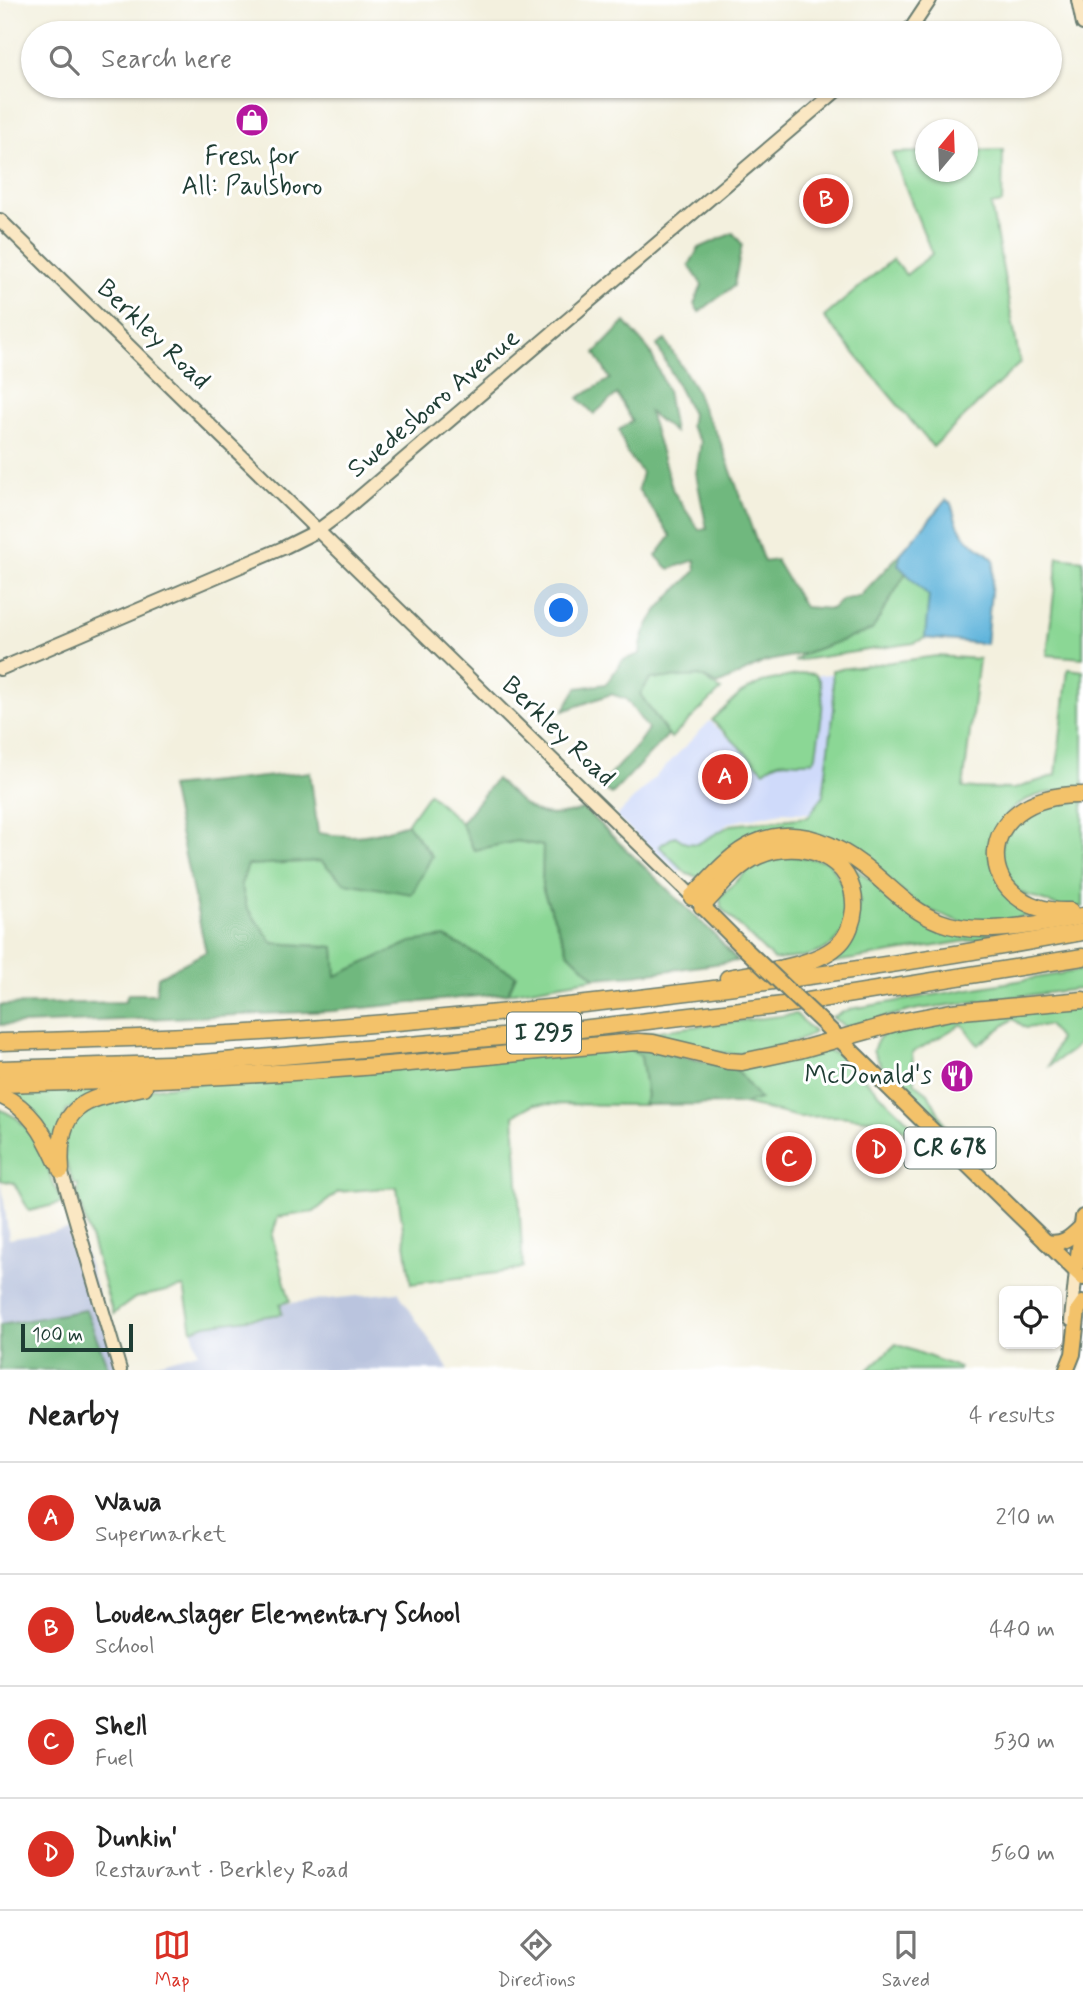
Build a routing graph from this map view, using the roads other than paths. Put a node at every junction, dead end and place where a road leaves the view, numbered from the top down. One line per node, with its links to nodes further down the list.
1 (930, 0): 3 (street)
2 (1078, 0): 4 (street)
3 (916, 21)
4 (1083, 23)
5 (828, 98): 7 (street, Swedesboro Avenue)
6 (0, 220): 7 (street, Berkley Road / CR 678)
7 (317, 531): 8 (street, Swedesboro Avenue); 10 (street, Berkley Road / CR 678)
8 (0, 669)
9 (1083, 795): 11 (highway)
10 (697, 901): 11 (highway); 15 (highway); 16 (main road, Berkley Road / CR 678, bridge)
11 (1083, 913)
12 (1083, 932): 15 (highway, I 295)
13 (1083, 957): 18 (highway, I 295)
14 (1083, 1000): 16 (highway)
15 (324, 1028): 17 (highway, I 295)
16 (839, 1038): 19 (highway); 24 (main road, Berkley Road / CR 678)
17 (0, 1042)
18 (0, 1069)
19 (188, 1078): 20 (highway); 22 (highway)
20 (0, 1084)
21 (0, 1095): 22 (highway)
22 (61, 1170): 27 (street)
23 (1082, 1222): 24 (main road); 25 (main road)
24 (1046, 1242): 25 (main road, Berkley Road / CR 678)
25 (1080, 1275): 28 (street)
26 (1083, 1303): 28 (main road)
27 (120, 1370)
28 (1067, 1370)

